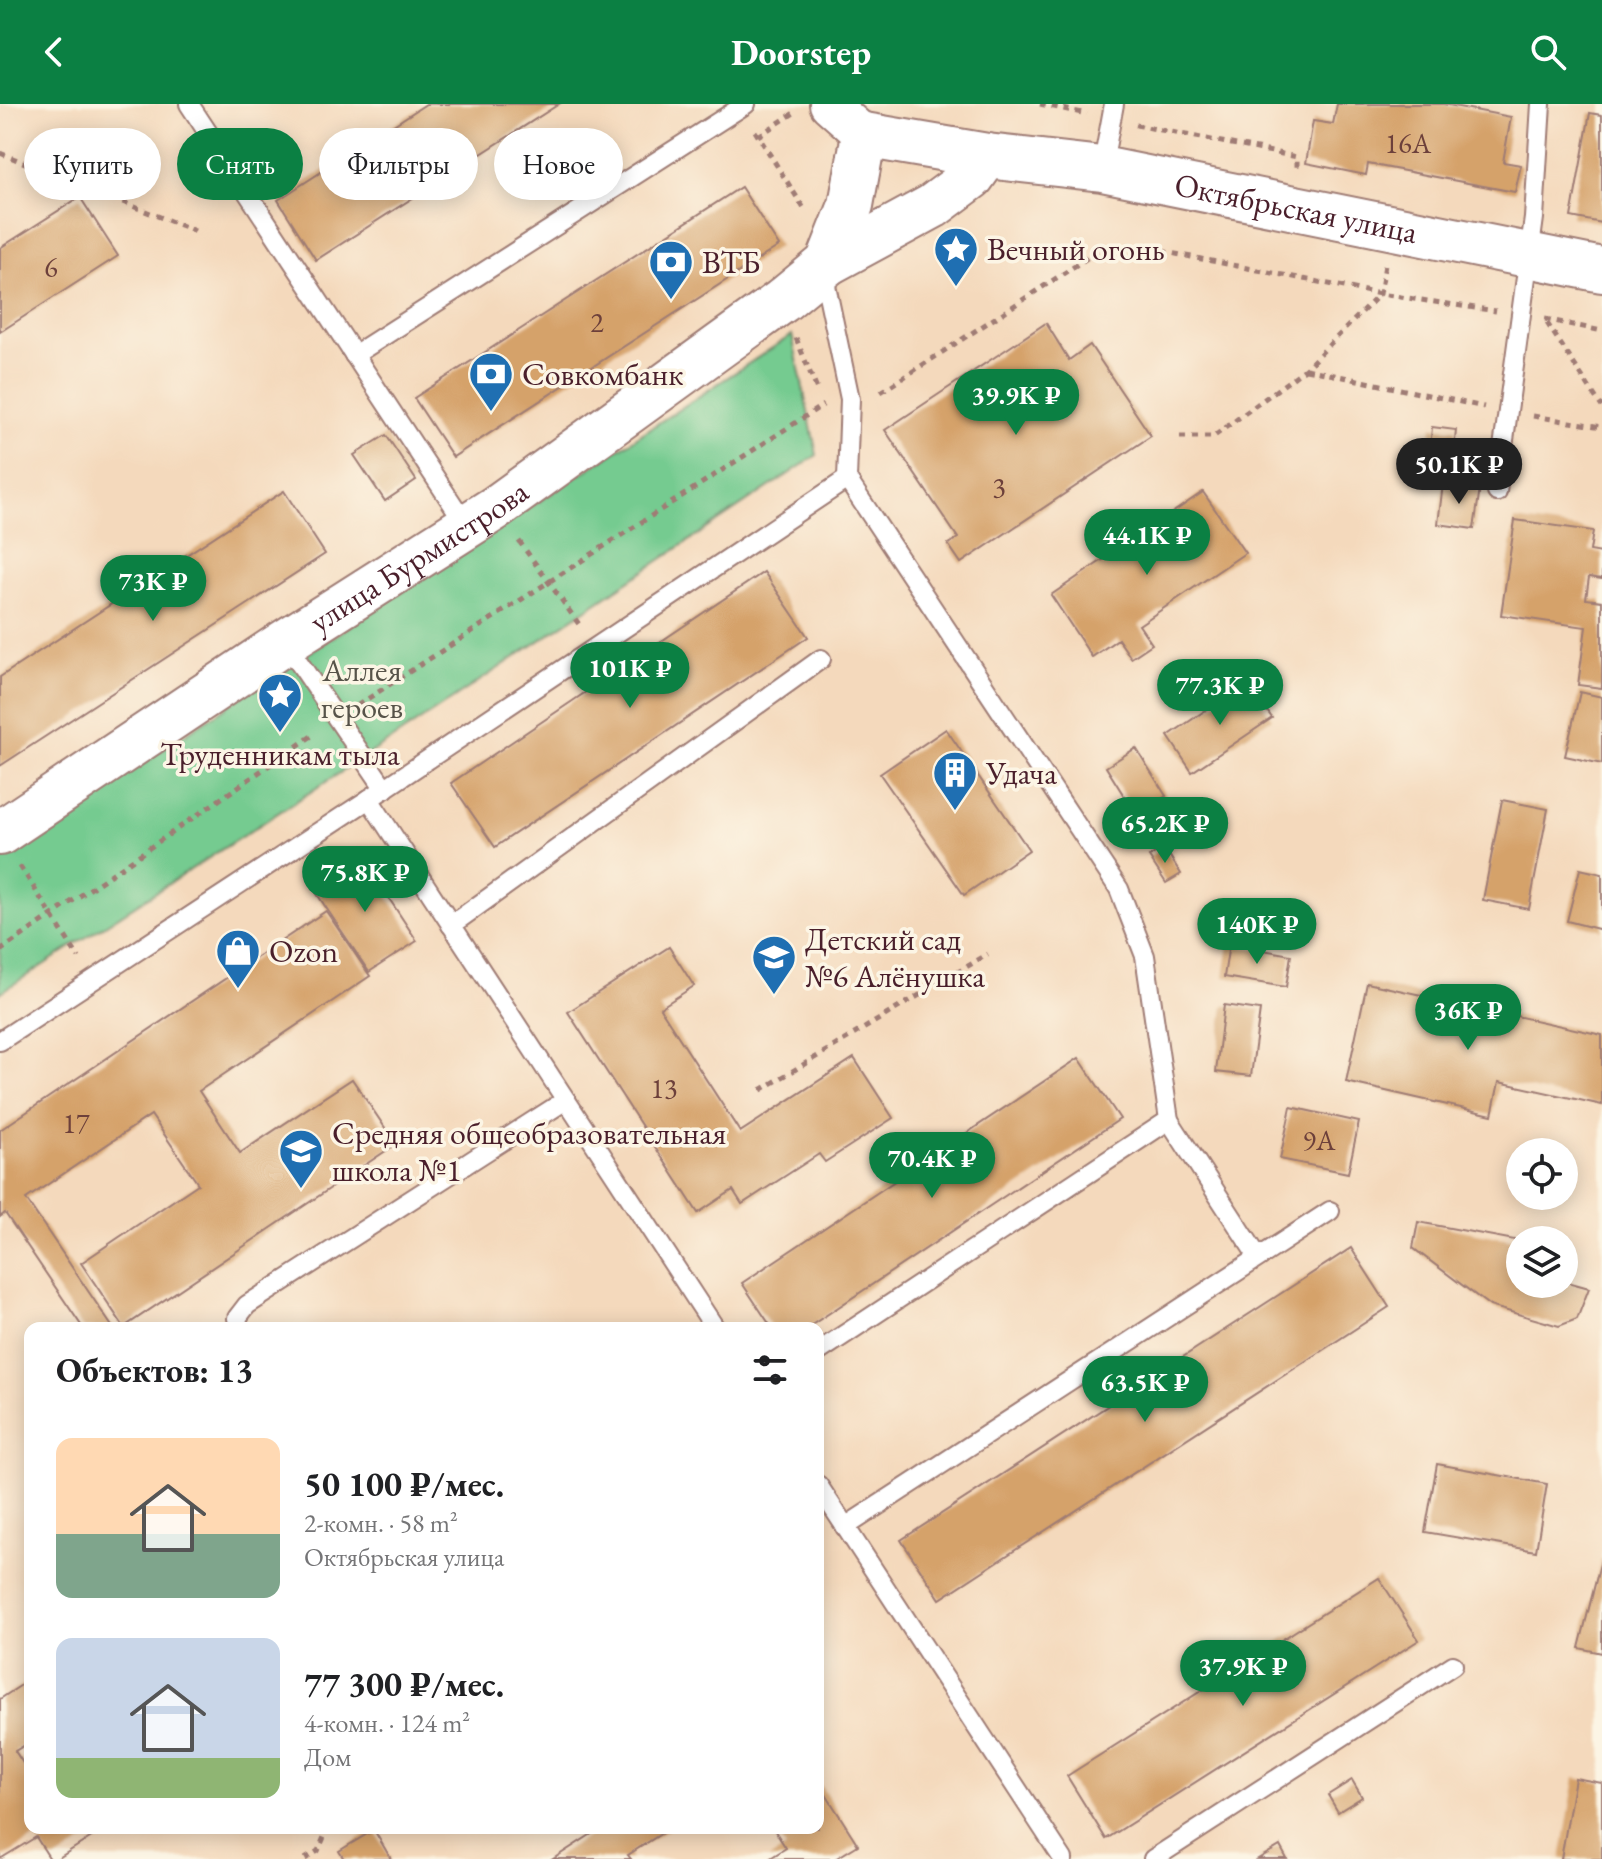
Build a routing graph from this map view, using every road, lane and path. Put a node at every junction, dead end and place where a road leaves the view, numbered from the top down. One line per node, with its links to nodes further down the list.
1 (1040, 104): 6 (path)
2 (1541, 104): 16 (lane)
3 (192, 105): 24 (lane)
4 (743, 106): 8 (path); 24 (lane)
5 (812, 108): 7 (street); 8 (path)
6 (1112, 112): 11 (lane); 12 (path)
7 (864, 135): 10 (street, Октябрьская улица); 17 (street)
8 (758, 136): 13 (path)
9 (0, 153): 15 (path)
10 (987, 156): 11 (street, Октябрьская улица); 17 (street, улица Бурмистрова)
11 (1102, 169): 14 (street, Октябрьская улица)
12 (1312, 173)
13 (812, 221)
14 (1391, 226): 16 (street, Октябрьская улица); 19 (path)
15 (200, 233)
16 (1529, 254): 18 (street, Октябрьская улица); 20 (lane)
17 (825, 266): 31 (lane); 33 (street, улица Бурмистрова)
18 (1602, 270)
19 (1380, 294): 20 (path); 25 (path); 26 (path)
20 (1520, 315): 21 (path); 28 (lane)
21 (1544, 319): 22 (path); 27 (path)
22 (1602, 331)
23 (796, 337): 35 (path)
24 (354, 355): 33 (lane)
25 (1305, 369): 28 (path); 30 (path)
26 (881, 392)
27 (1602, 407)
28 (1507, 411): 29 (path); 32 (lane)
29 (1602, 427)
30 (1180, 437)
31 (847, 479): 37 (lane); 50 (lane)
32 (1497, 492)
33 (467, 526): 36 (street, улица Бурмистрова)
34 (517, 538): 35 (path)
35 (550, 582): 37 (path); 39 (path)
36 (285, 642): 39 (lane); 41 (street, улица Бурмистрова)
37 (595, 648): 40 (lane)
38 (821, 659): 43 (lane)
39 (335, 720): 40 (lane); 42 (path)
40 (377, 794): 43 (lane); 46 (lane)
41 (9, 847): 42 (path)
42 (52, 915): 44 (path); 46 (path)
43 (451, 925): 49 (lane)
44 (0, 951)
45 (988, 954): 48 (path)
46 (93, 980): 47 (lane)
47 (0, 1041)
48 (761, 1090)
49 (566, 1100): 53 (lane); 54 (lane)
50 (1169, 1120): 52 (lane); 55 (lane)
51 (1330, 1211): 52 (lane)
52 (1258, 1257): 57 (lane)
53 (238, 1322)
54 (711, 1322)
55 (824, 1348)
56 (824, 1494): 57 (lane)
57 (845, 1527): 61 (lane)
58 (1453, 1665): 62 (lane)
59 (325, 1834): 60 (path)
60 (305, 1859)
61 (1063, 1859)
62 (1153, 1859)

